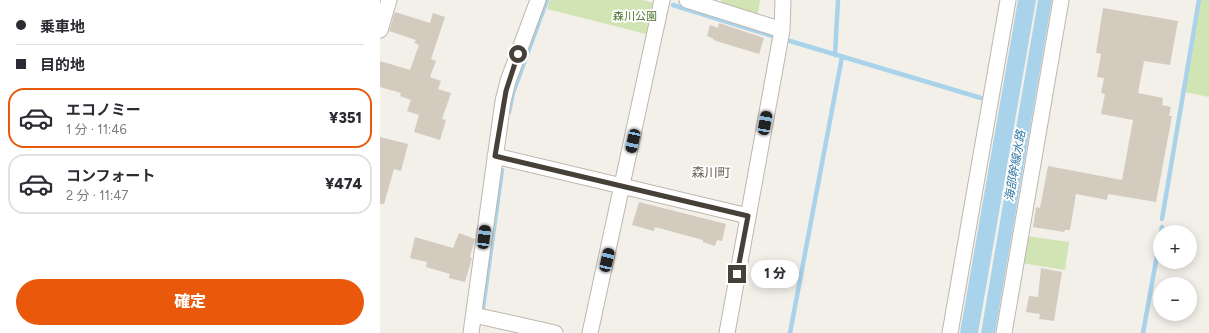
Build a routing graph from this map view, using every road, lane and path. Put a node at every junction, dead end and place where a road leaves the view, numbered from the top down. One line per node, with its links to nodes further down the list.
1 (389, 0): 8 (street)
2 (538, 0): 10 (street)
3 (662, 0): 11 (street)
4 (687, 0): 9 (street)
5 (783, 0): 9 (street)
6 (1008, 0): 18 (street)
7 (1061, 0): 19 (street)
8 (380, 30)
9 (782, 30): 12 (street)
10 (495, 156): 11 (street); 13 (street)
11 (623, 187): 12 (street); 16 (street)
12 (748, 216): 17 (street)
13 (474, 315): 14 (street); 15 (street)
14 (471, 333)
15 (555, 333)
16 (590, 333)
17 (727, 333)
18 (950, 333)
19 (1004, 333)

